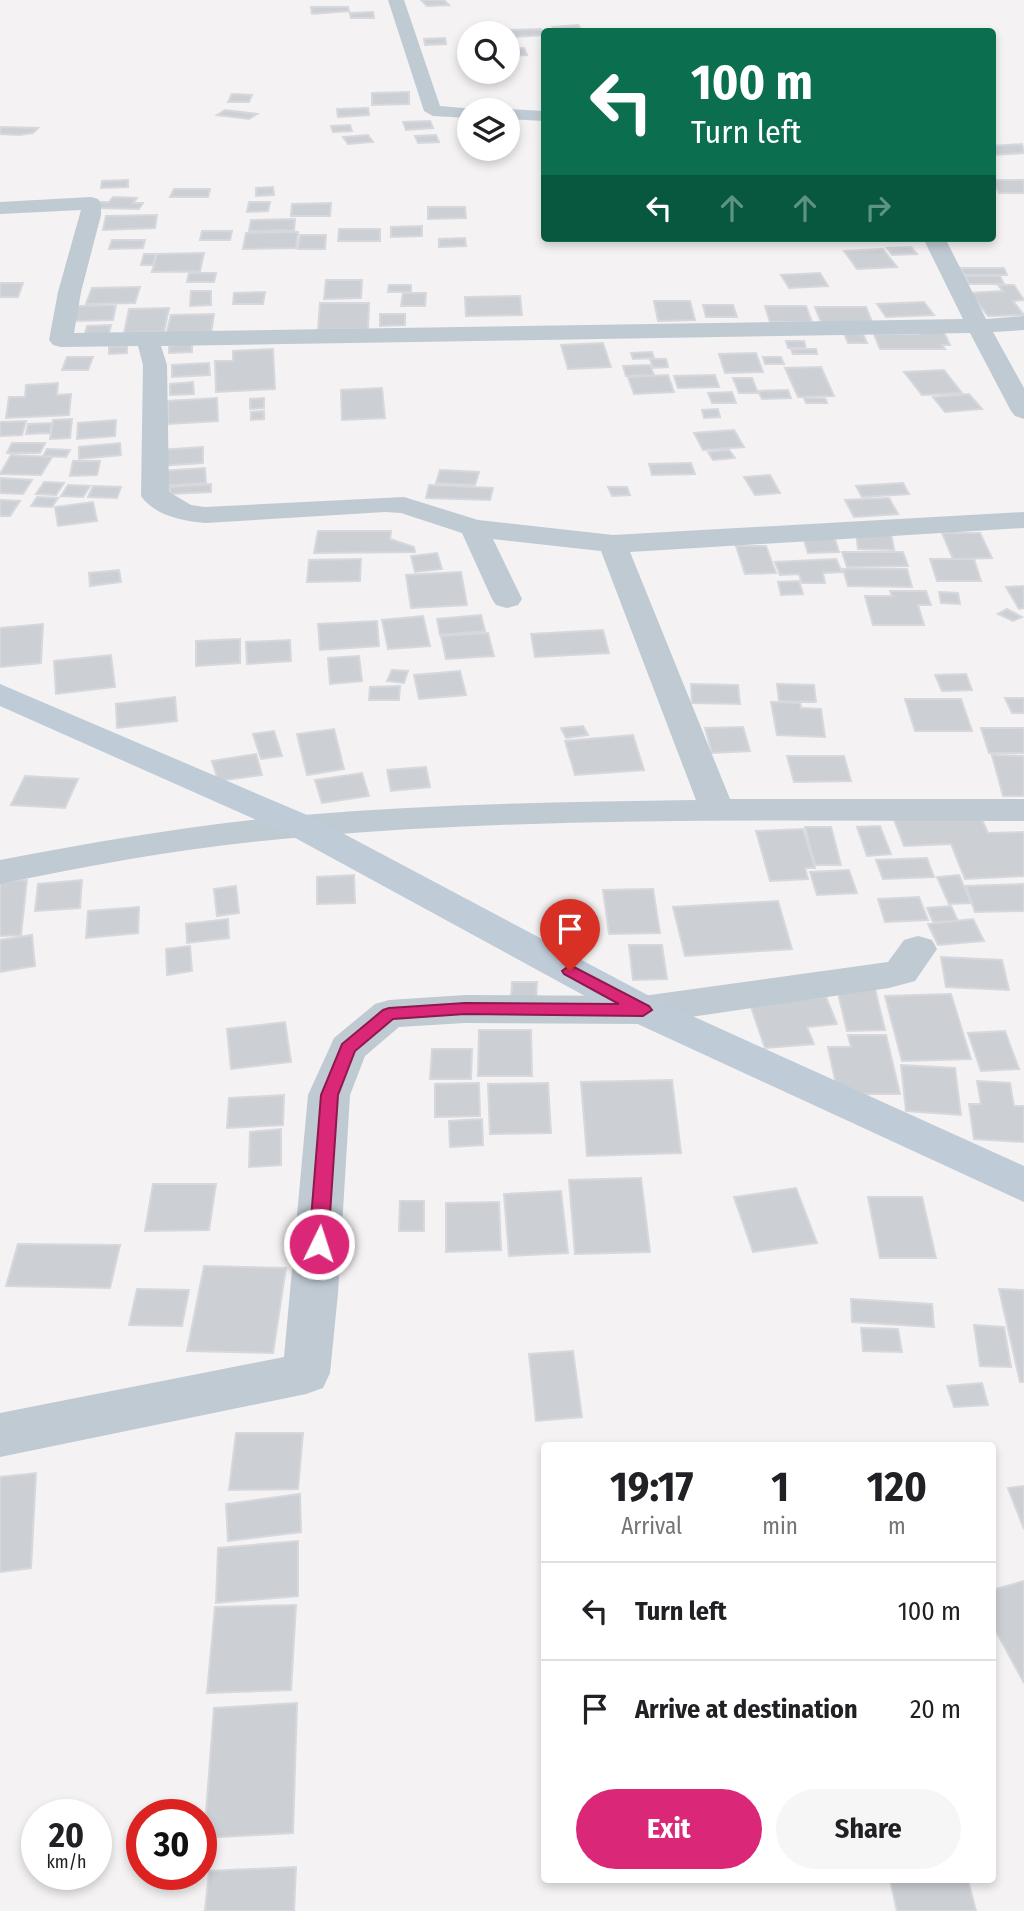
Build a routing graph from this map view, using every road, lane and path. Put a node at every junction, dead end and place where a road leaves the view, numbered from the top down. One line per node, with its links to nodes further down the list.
1 (396, 0): 2 (street)
2 (457, 112)
3 (520, 115): 4 (street)
4 (541, 116)
5 (0, 208): 9 (street)
6 (936, 242): 8 (street)
7 (1024, 323): 8 (street)
8 (978, 326): 9 (street); 10 (street)
9 (148, 337): 12 (street)
10 (1024, 411)
11 (1024, 520): 13 (street)
12 (474, 528): 13 (street); 14 (street)
13 (613, 544): 16 (street)
14 (507, 599)
15 (0, 695): 18 (street)
16 (717, 810): 17 (street); 18 (street)
17 (1024, 810)
18 (301, 826): 19 (street); 21 (street)
19 (0, 872)
20 (918, 949): 21 (street)
21 (643, 1010): 22 (street); 23 (street)
22 (1024, 1185)
23 (0, 1435)

